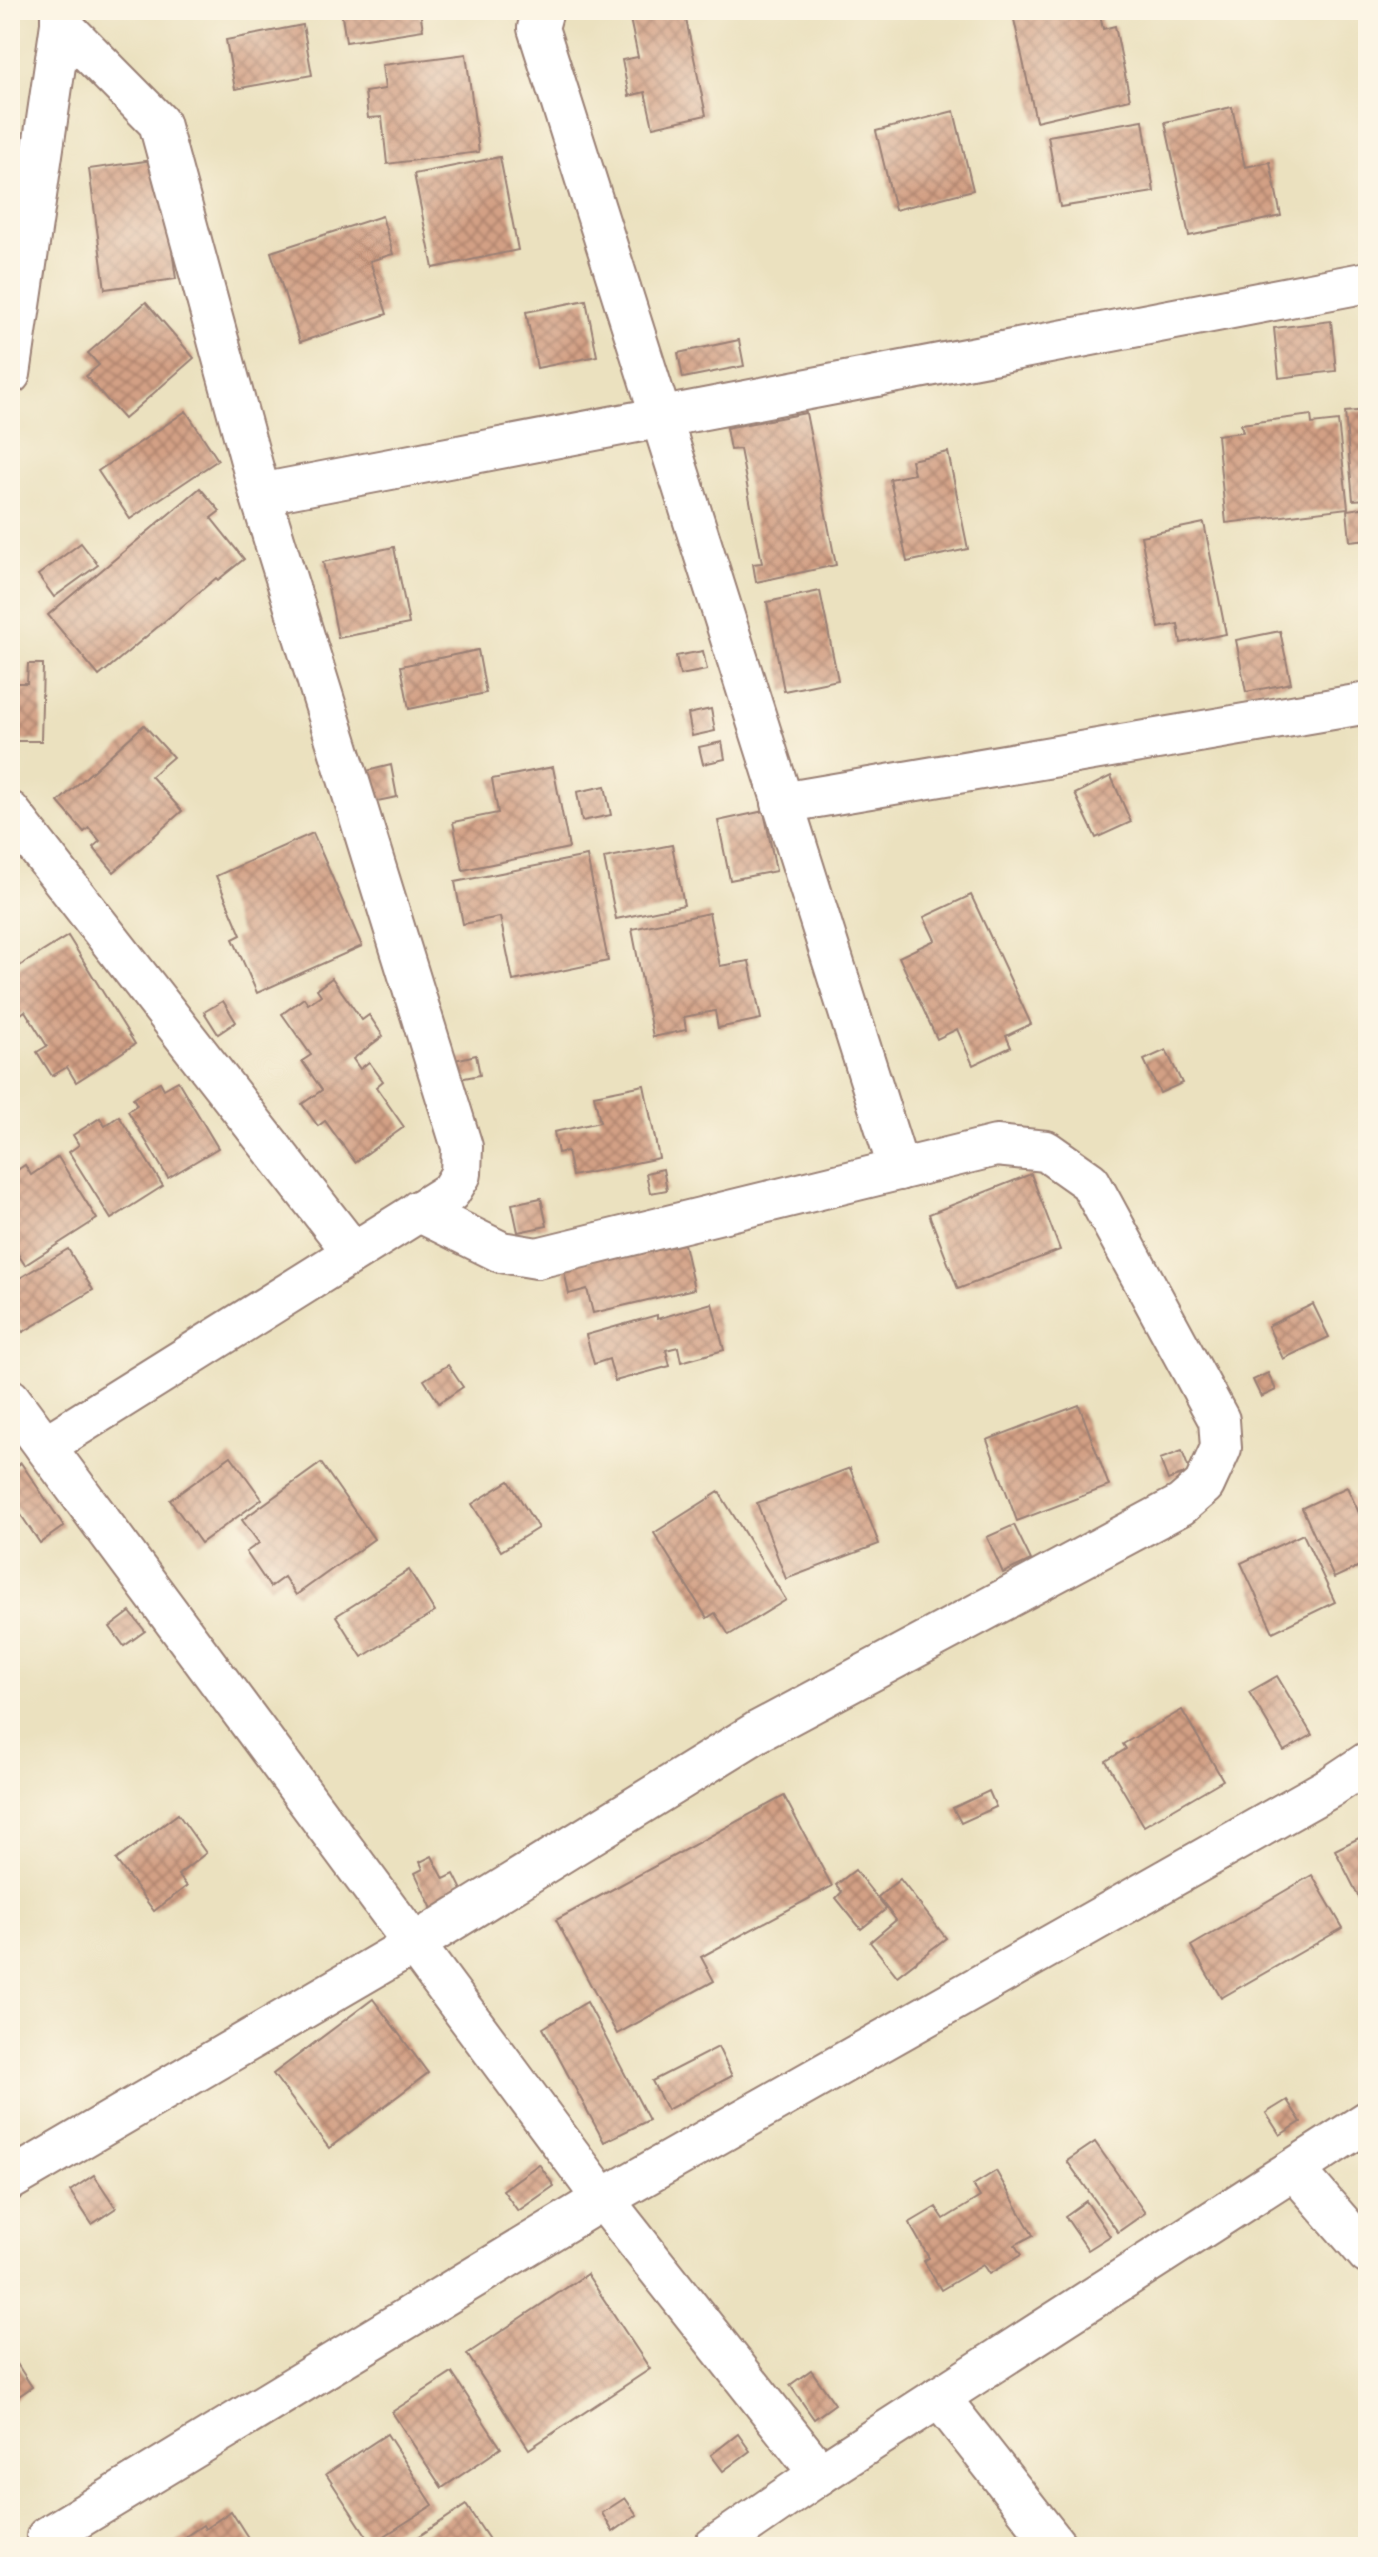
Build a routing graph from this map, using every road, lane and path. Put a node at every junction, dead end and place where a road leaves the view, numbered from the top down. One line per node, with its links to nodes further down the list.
1 (543, 10): 5 (street)
2 (61, 17): 4 (street); 6 (street)
3 (1368, 282): 5 (street)
4 (10, 374)
5 (660, 418): 6 (street); 8 (street)
6 (260, 494): 11 (street)
7 (1368, 703): 8 (street)
8 (782, 803): 10 (street)
9 (10, 812): 12 (street)
10 (899, 1170): 11 (street); 16 (street)
11 (418, 1211): 12 (street)
12 (353, 1252): 14 (street)
13 (10, 1399): 14 (street)
14 (45, 1446): 16 (street)
15 (1368, 1762): 20 (street)
16 (414, 1944): 19 (street); 20 (street)
17 (1368, 2121): 18 (street)
18 (1294, 2169): 21 (street); 22 (street)
19 (10, 2180)
20 (603, 2199): 23 (street); 24 (street)
21 (1368, 2254)
22 (939, 2397): 23 (street); 26 (street)
23 (820, 2474): 25 (street)
24 (47, 2537)
25 (714, 2547)
26 (1057, 2547)

